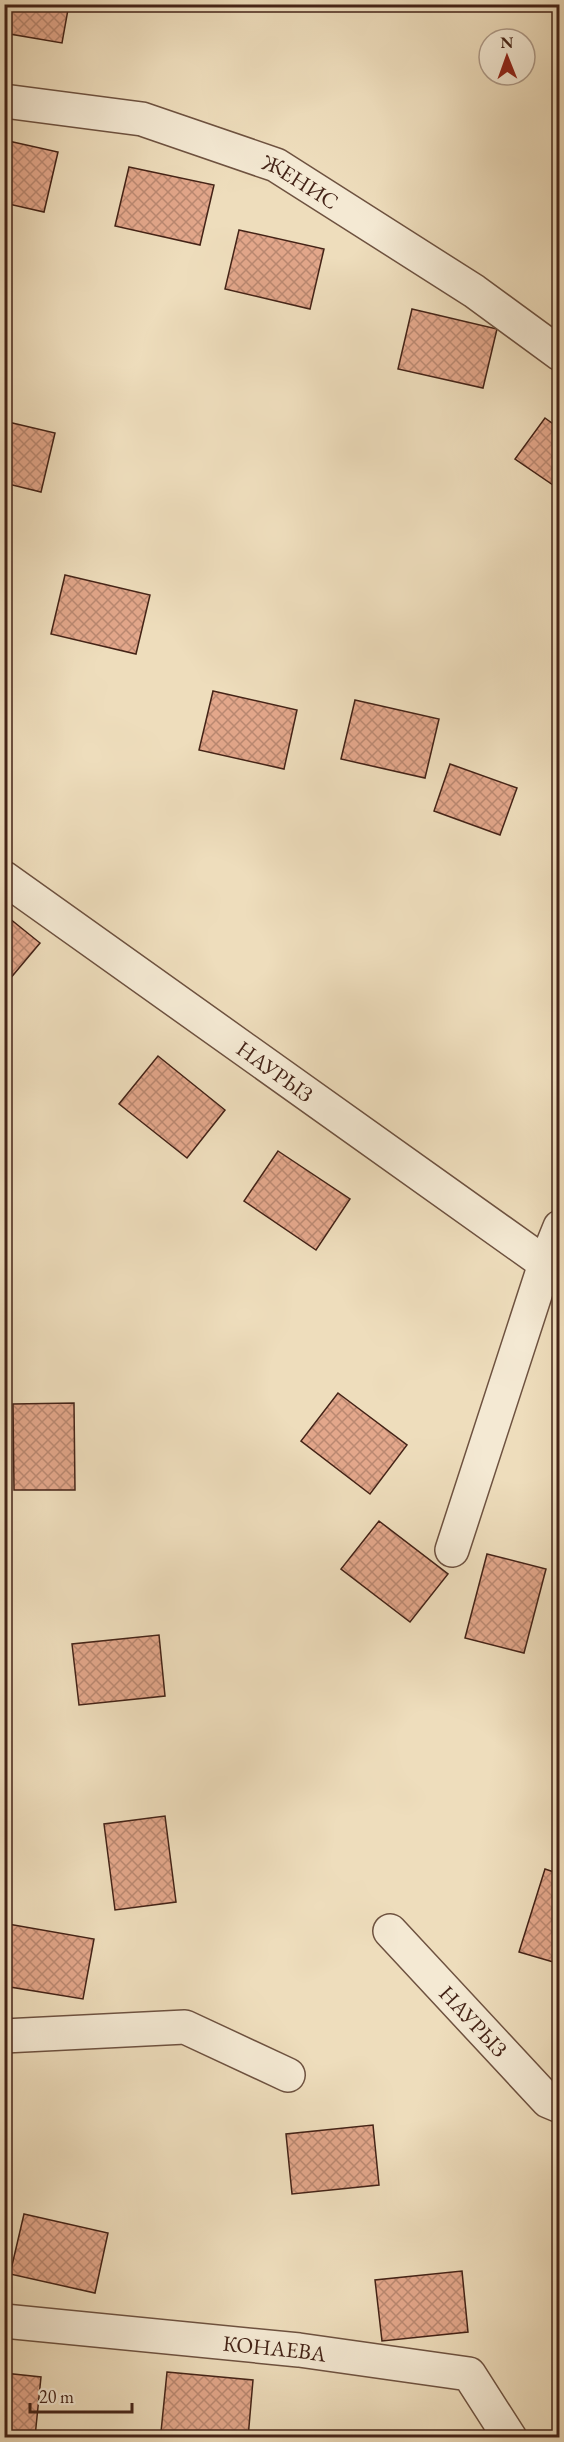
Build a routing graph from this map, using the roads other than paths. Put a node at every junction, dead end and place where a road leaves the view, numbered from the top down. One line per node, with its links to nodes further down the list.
1 (4, 101): 2 (street, ЖЕНИС)
2 (560, 354)
3 (4, 878): 5 (street, НАУРЫЗ)
4 (560, 1227): 5 (street)
5 (552, 1269): 6 (street)
6 (452, 1550)
7 (390, 1931): 10 (street, НАУРЫЗ)
8 (4, 2036): 9 (street)
9 (288, 2075)
10 (560, 2106)
11 (4, 2321): 12 (street, КОНАЕВА)
12 (510, 2438)

